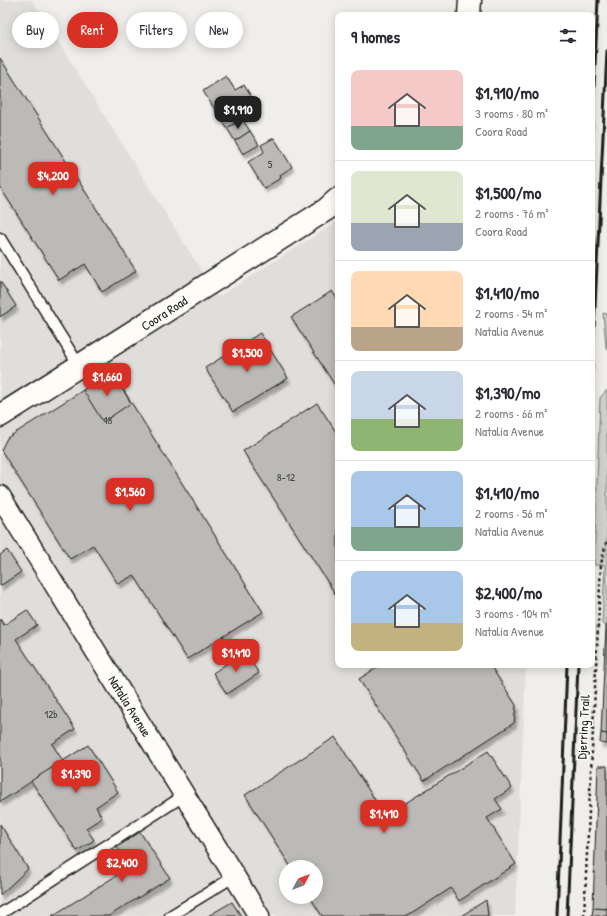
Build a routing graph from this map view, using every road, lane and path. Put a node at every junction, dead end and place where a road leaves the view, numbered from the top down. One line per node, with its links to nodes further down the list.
1 (334, 204): 3 (street, Coora Road)
2 (0, 238): 3 (lane)
3 (80, 367): 4 (street, Coora Road)
4 (0, 416)
5 (0, 496): 7 (street, Natalia Avenue)
6 (607, 539): 12 (path, Djerring Trail)
7 (185, 795): 8 (street, Natalia Avenue); 9 (lane)
8 (235, 876): 10 (lane); 11 (street, Natalia Avenue)
9 (0, 914)
10 (170, 916)
11 (259, 916)
12 (584, 916)

